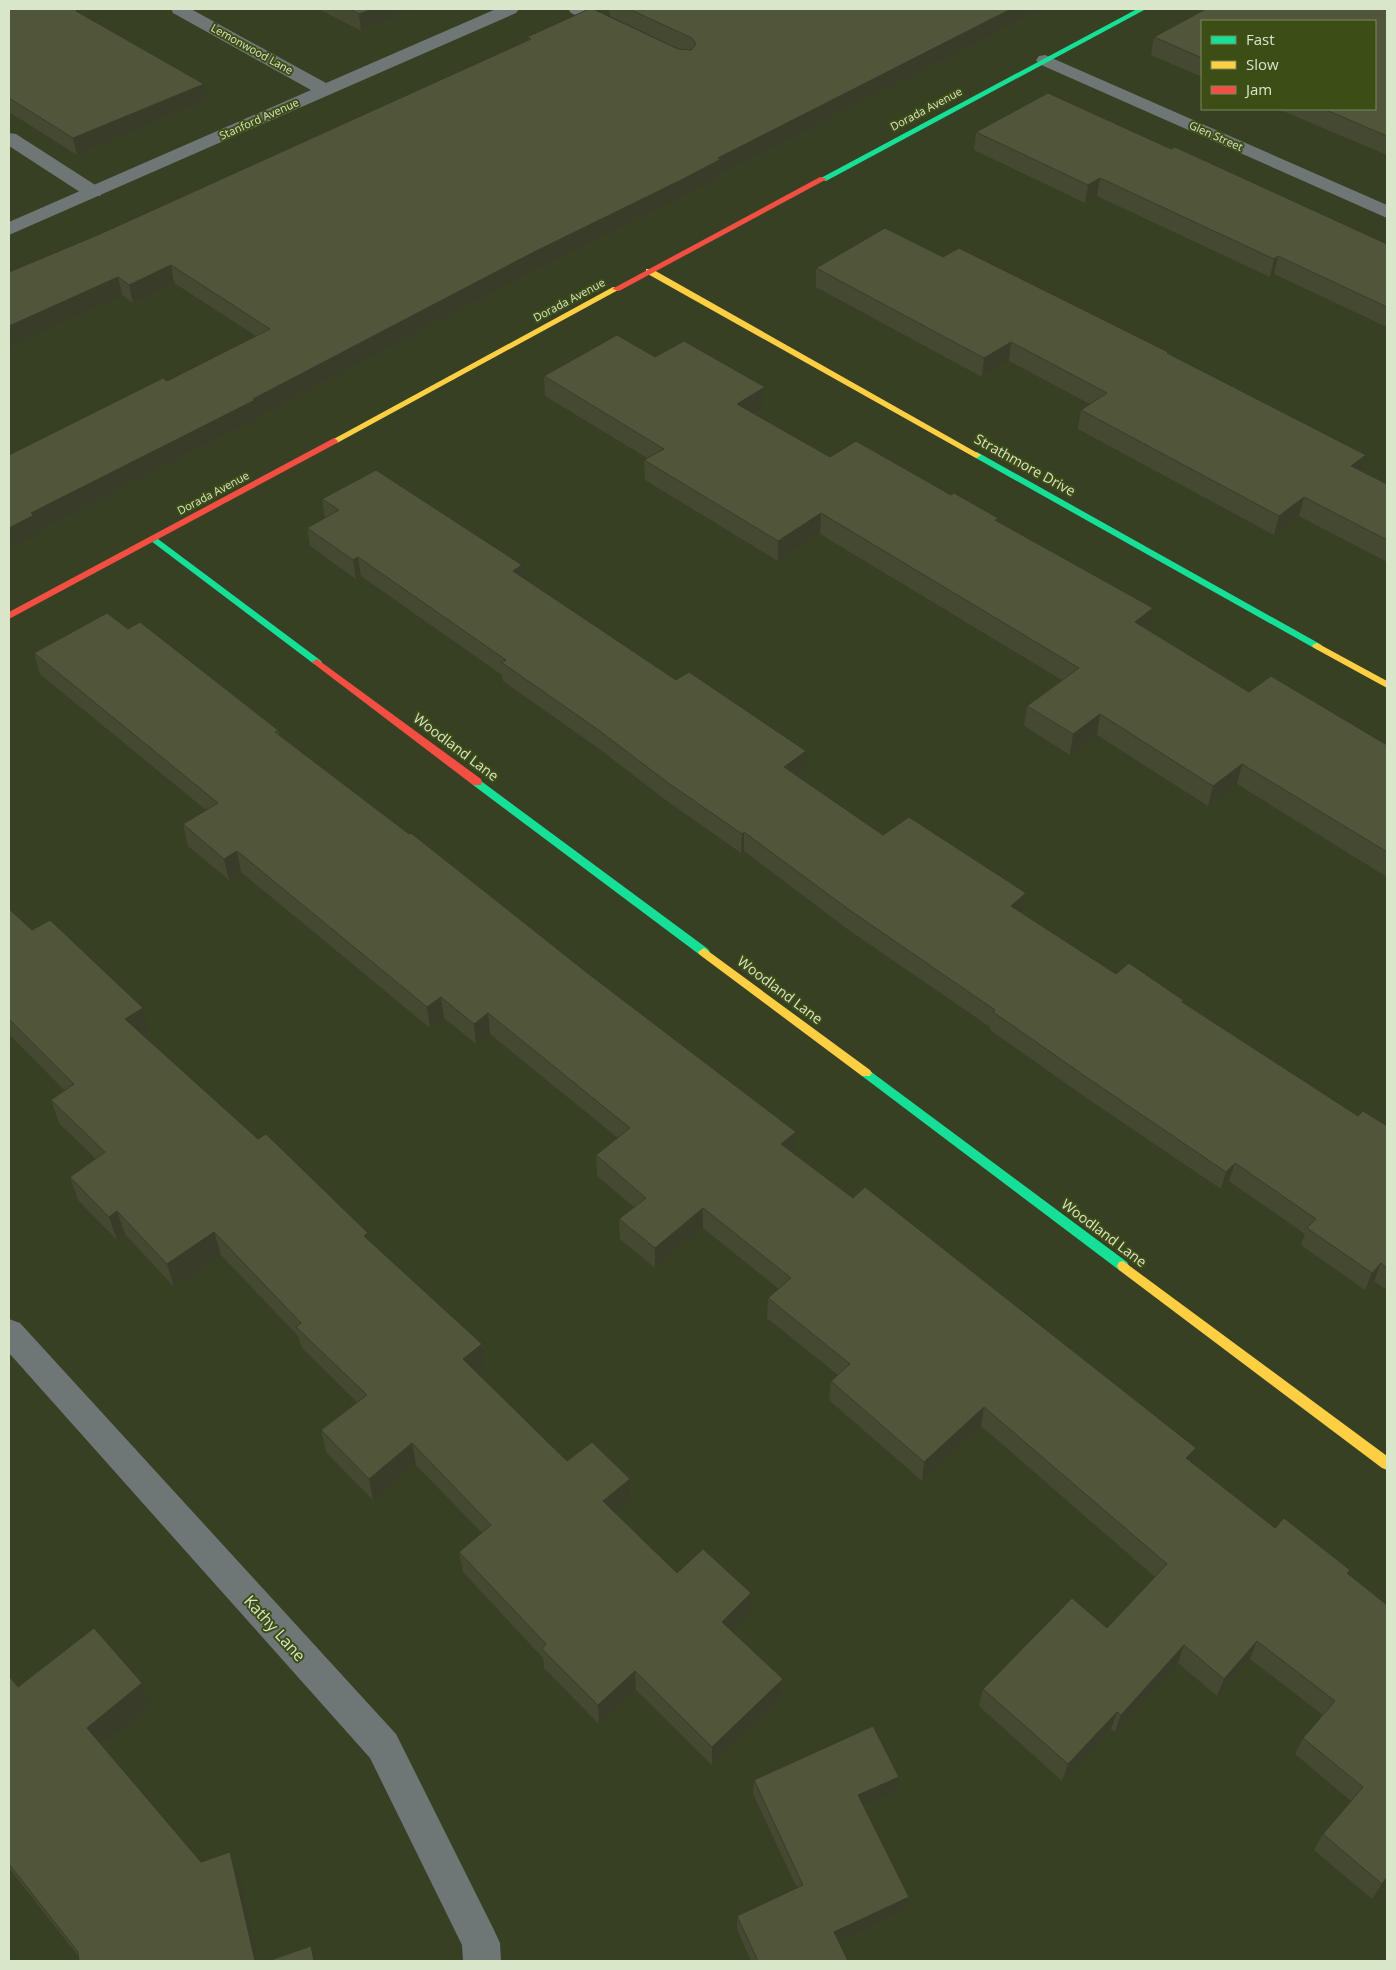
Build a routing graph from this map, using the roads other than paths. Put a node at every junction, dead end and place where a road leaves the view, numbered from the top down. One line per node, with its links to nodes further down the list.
1 (179, 9): 7 (street, Lemonwood Lane)
2 (510, 9): 7 (street, Stanford Avenue)
3 (577, 9): 5 (street)
4 (1142, 9): 6 (street, Dorada Avenue)
5 (631, 35)
6 (1045, 60): 10 (street, Glen Street); 12 (street, Dorada Avenue)
7 (325, 90): 9 (street, Stanford Avenue)
8 (9, 138): 9 (street)
9 (93, 192): 11 (street, Stanford Avenue)
10 (1387, 212)
11 (9, 229)
12 (649, 271): 13 (street, Dorada Avenue); 15 (street, Strathmore Drive)
13 (154, 539): 14 (street, Dorada Avenue); 17 (street, Woodland Lane)
14 (9, 616)
15 (1387, 685)
16 (9, 1332): 18 (street, Kathy Lane)
17 (1387, 1464)
18 (482, 1961)

